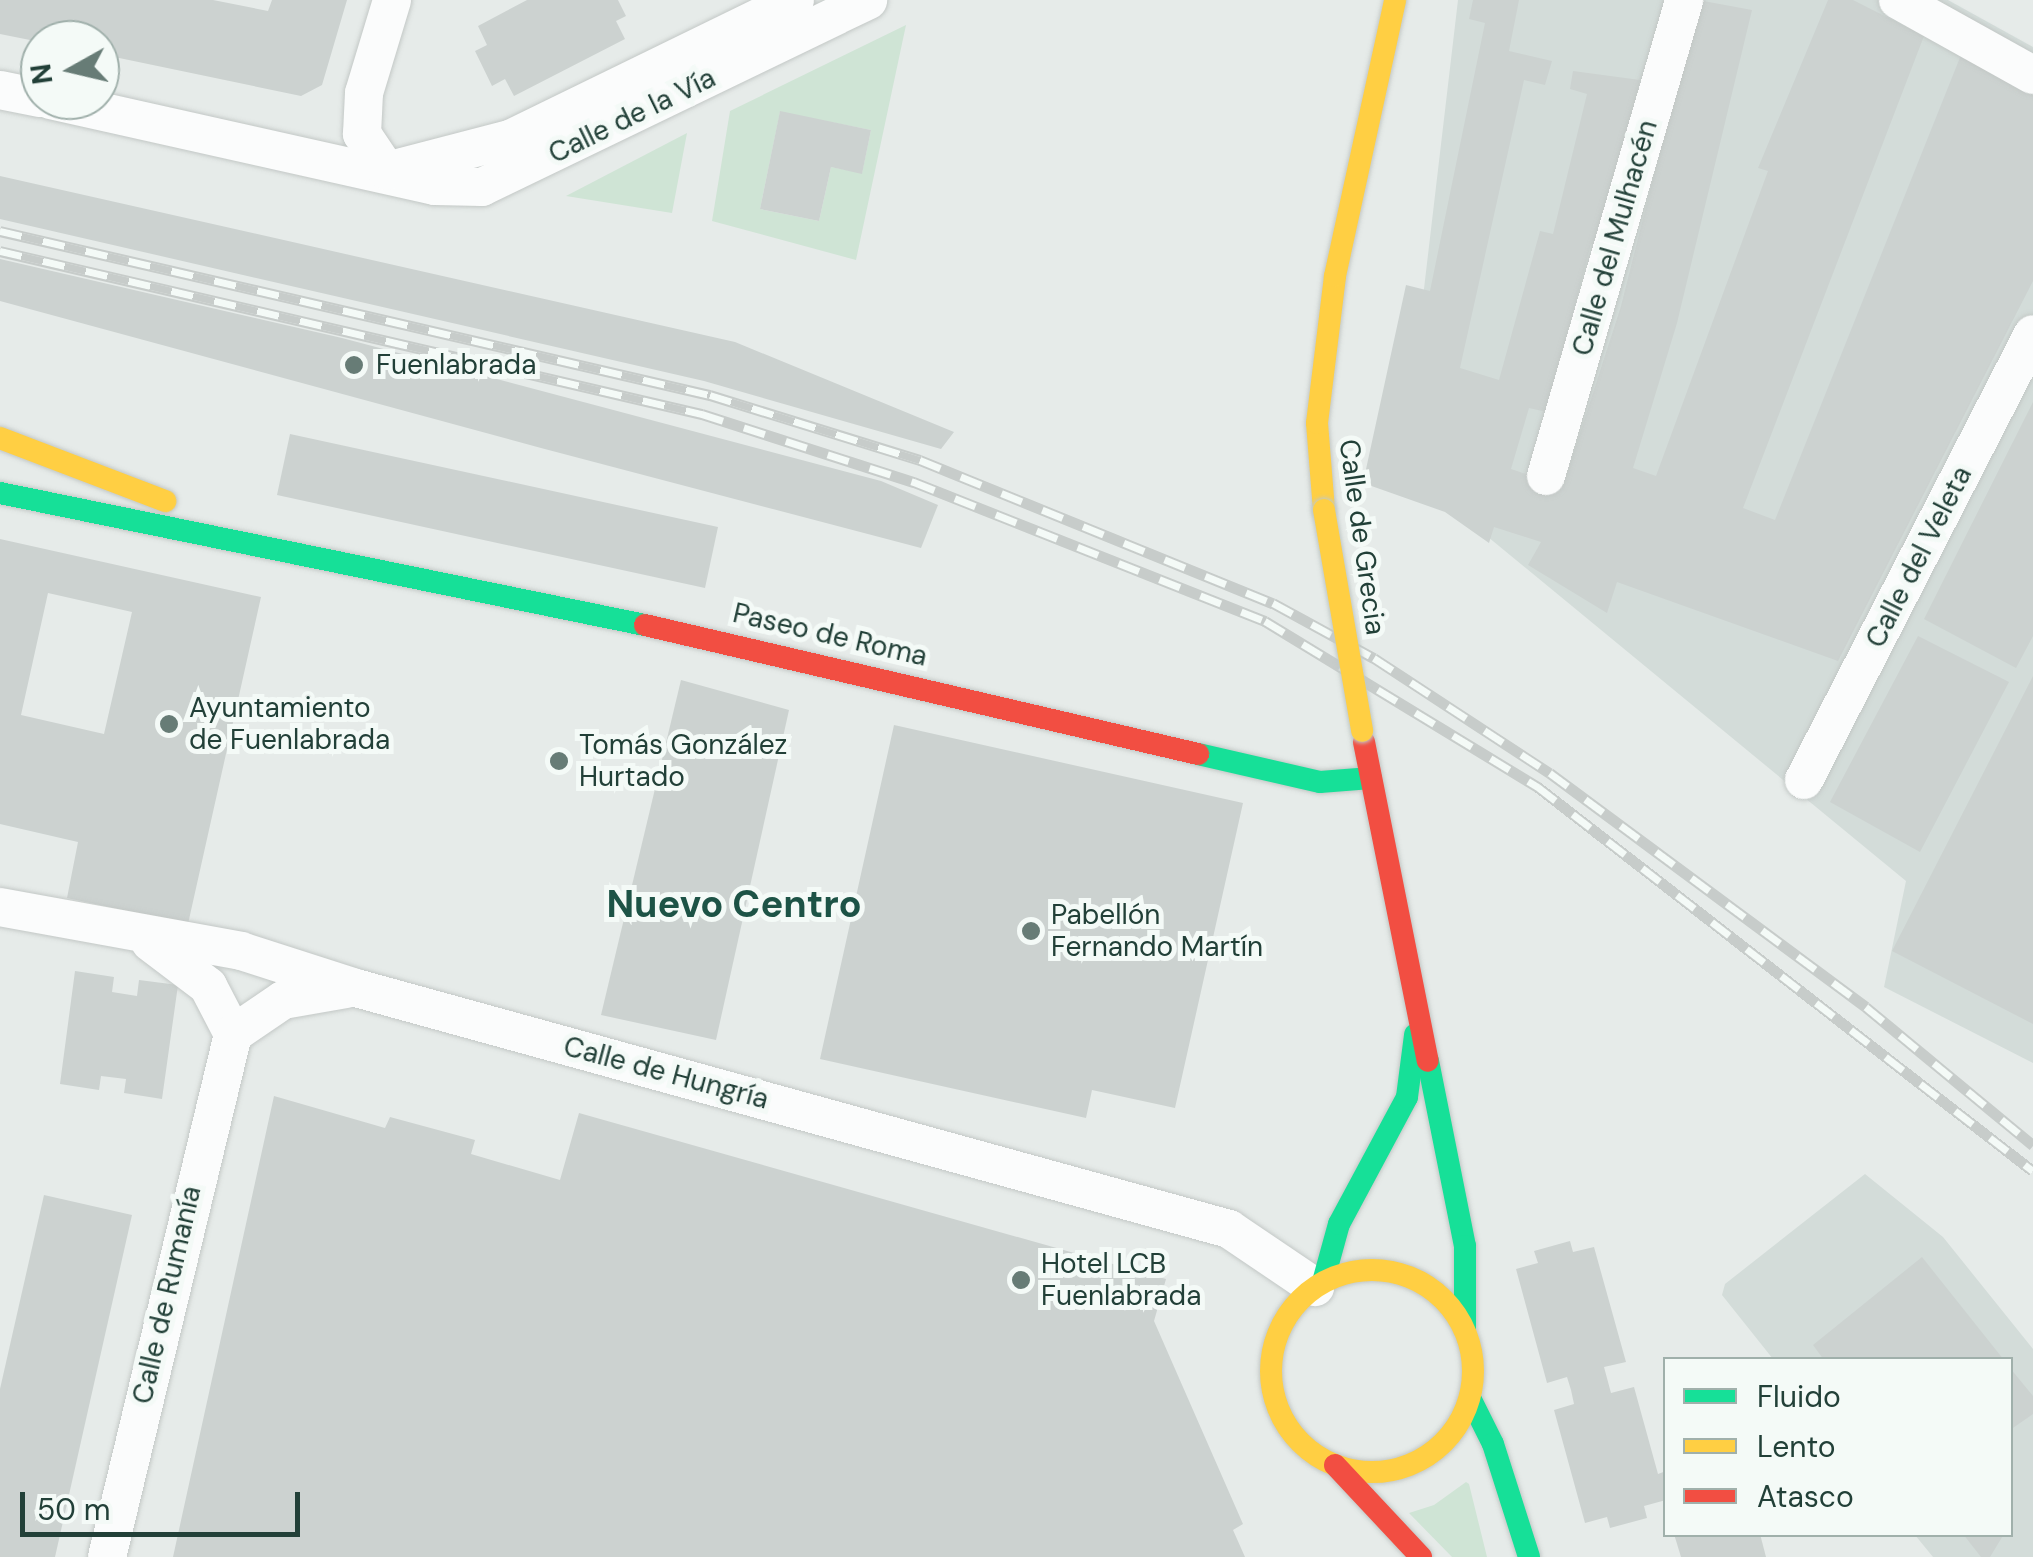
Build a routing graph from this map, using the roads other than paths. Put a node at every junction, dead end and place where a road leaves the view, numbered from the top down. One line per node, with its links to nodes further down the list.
1 (392, 0): 10 (street)
2 (795, 0): 10 (street, Calle de la Vía)
3 (868, 0): 10 (street, Calle de la Vía)
4 (1395, 0): 16 (street, Calle de Grecia, bridge)
5 (1684, 0): 13 (street, Calle del Mulhacén)
6 (1898, 0): 7 (street)
7 (1954, 14): 8 (street)
8 (2033, 75)
9 (120, 115): 10 (street, Calle de la Vía)
10 (386, 170)
11 (2033, 334): 17 (street, Calle del Veleta)
12 (0, 438): 15 (street, Paseo de Roma)
13 (1546, 476)
14 (0, 492): 15 (street, Paseo de Roma)
15 (276, 544): 16 (street, Paseo de Roma)
16 (1371, 778): 21 (street, Calle de Grecia)
17 (1804, 780)
18 (0, 906): 19 (street, Calle de Hungría)
19 (114, 930): 20 (street, Calle de Hungría); 22 (street)
20 (356, 988): 22 (street); 23 (street, Calle de Hungría)
21 (1417, 1023): 23 (street, Calle de Grecia); 24 (street, Calle de Grecia)
22 (233, 1034): 28 (street, Calle de Rumanía)
23 (1319, 1284): 24 (street); 26 (street)
24 (1465, 1329): 25 (street)
25 (1470, 1398): 26 (street); 29 (street)
26 (1335, 1466): 27 (street)
27 (1418, 1556)
28 (106, 1557)
29 (1528, 1557)

